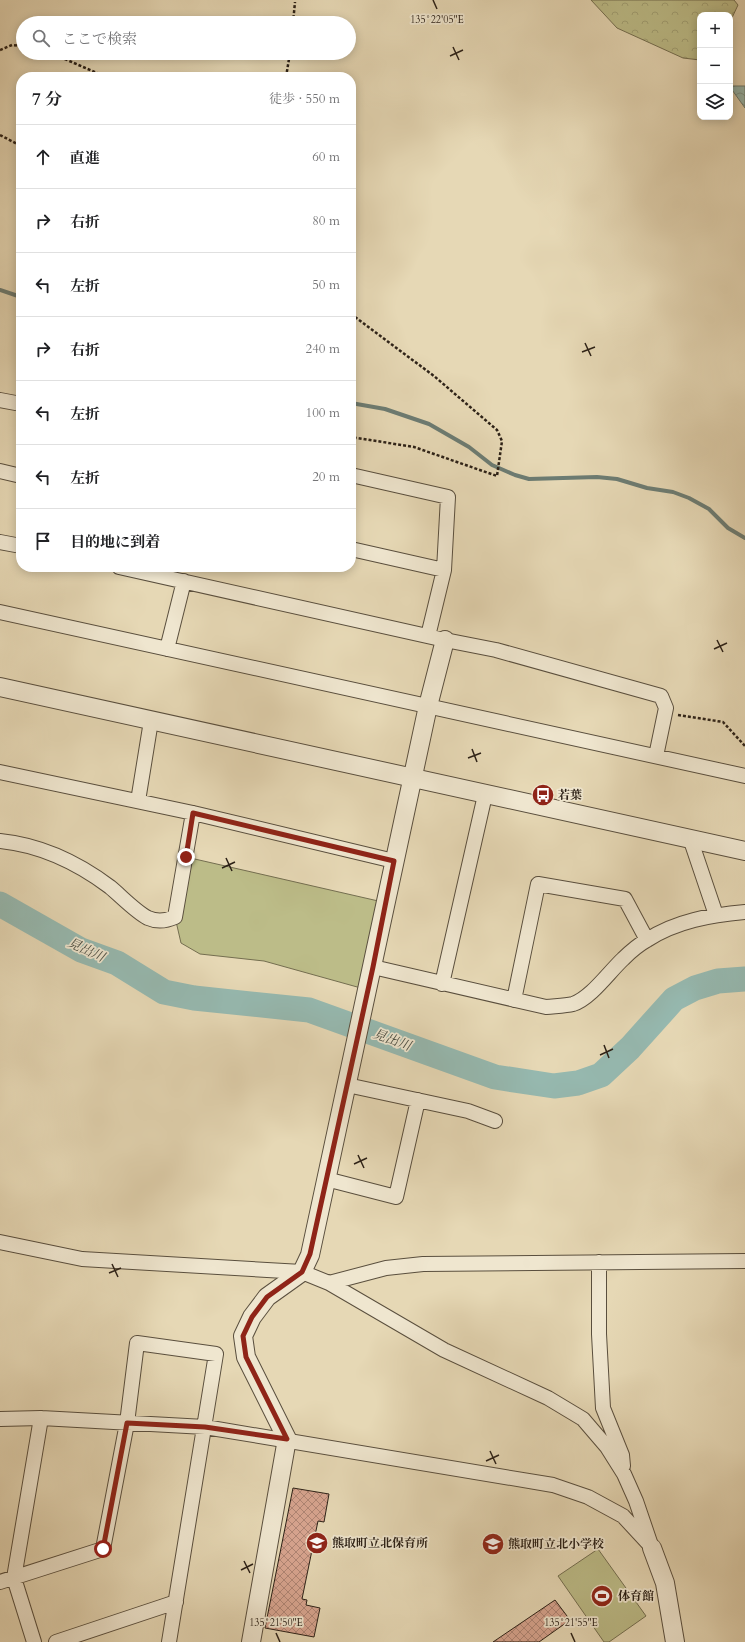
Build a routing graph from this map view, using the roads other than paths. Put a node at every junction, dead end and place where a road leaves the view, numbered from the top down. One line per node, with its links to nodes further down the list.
1 (0, 400): 2 (street)
2 (16, 403)
3 (0, 471): 4 (street)
4 (16, 475)
5 (356, 476): 9 (street)
6 (0, 542): 7 (street)
7 (16, 545)
8 (356, 550): 9 (street)
9 (444, 570): 13 (street)
10 (142, 572): 11 (street)
11 (184, 581): 13 (street); 14 (street)
12 (0, 612): 14 (street)
13 (437, 638): 16 (street); 18 (street)
14 (167, 649): 16 (street)
15 (0, 688): 17 (street)
16 (428, 706): 18 (street); 21 (street)
17 (152, 720): 21 (street); 23 (street)
18 (656, 756): 20 (street)
19 (0, 772): 23 (street)
20 (745, 776)
21 (413, 780): 22 (street); 28 (street)
22 (485, 795): 25 (street); 33 (street)
23 (138, 801): 24 (street)
24 (193, 813): 26 (street); 28 (street)
25 (690, 838): 27 (street); 30 (street)
26 (0, 841)
27 (745, 851)
28 (394, 861): 32 (street)
29 (745, 912): 30 (street)
30 (716, 915): 31 (street)
31 (647, 940): 34 (street); 34 (street)
32 (373, 967): 33 (street); 35 (street)
33 (442, 984): 34 (street)
34 (514, 1000)
35 (347, 1085): 36 (street); 38 (street)
36 (418, 1100): 37 (street); 38 (street)
37 (495, 1121)
38 (326, 1179): 42 (street)
39 (0, 1242): 42 (street)
40 (745, 1261): 41 (street)
41 (599, 1262): 43 (street); 49 (street)
42 (302, 1272): 43 (street); 48 (street)
43 (329, 1283): 49 (street)
44 (41, 1418): 45 (street); 46 (street); 51 (street)
45 (0, 1419)
46 (127, 1423): 47 (street); 47 (street); 51 (street)
47 (205, 1427): 48 (street); 53 (street)
48 (287, 1439): 50 (street); 57 (street)
49 (624, 1474): 50 (street)
50 (652, 1548): 58 (street)
51 (14, 1578): 52 (street); 54 (street)
52 (0, 1582)
53 (176, 1602): 55 (street); 56 (street)
54 (34, 1642)
55 (56, 1642)
56 (169, 1642)
57 (251, 1642)
58 (675, 1642)

